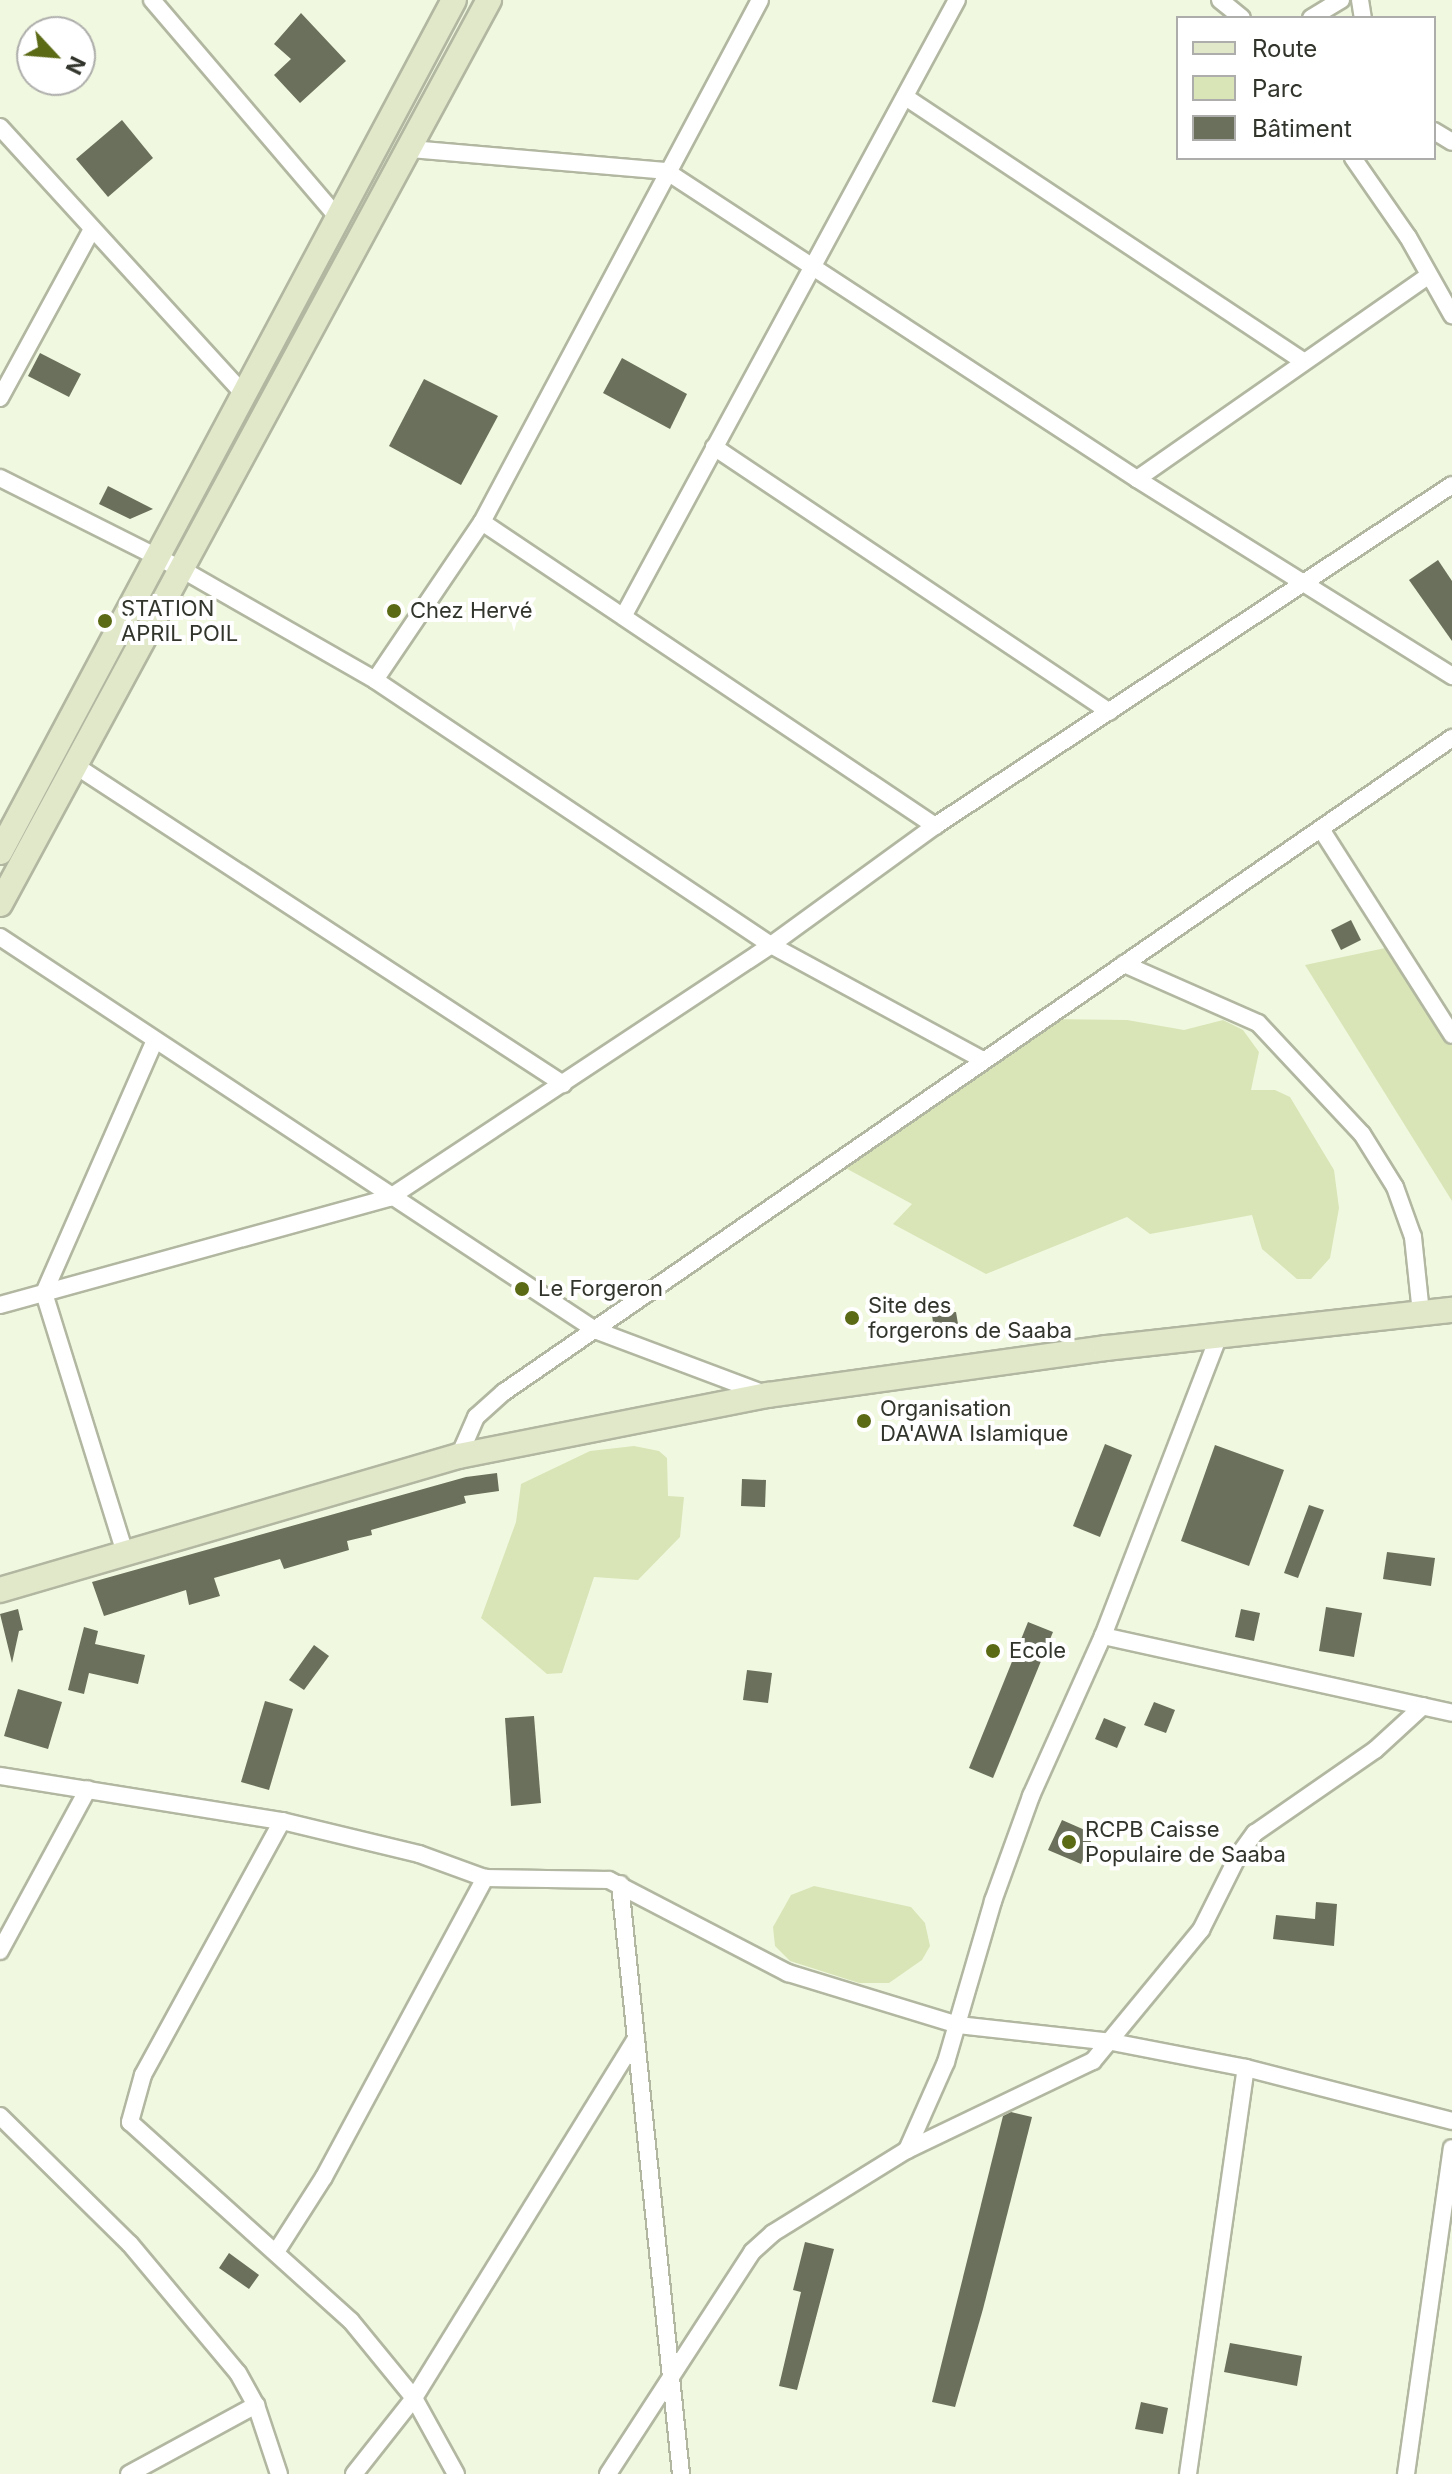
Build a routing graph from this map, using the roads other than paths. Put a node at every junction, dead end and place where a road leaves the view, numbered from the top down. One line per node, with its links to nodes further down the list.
1 (152, 0): 15 (street)
2 (489, 0): 12 (street)
3 (760, 0): 14 (street)
4 (1220, 0): 8 (street)
5 (1341, 0): 9 (street)
6 (451, 1): 15 (street)
7 (952, 2): 10 (street)
8 (1240, 16)
9 (1314, 16)
10 (907, 98): 17 (street); 20 (street)
11 (0, 127): 16 (street)
12 (410, 149): 14 (street); 29 (street)
13 (1354, 160): 18 (street)
14 (666, 171): 17 (street); 27 (street)
15 (340, 220): 21 (street)
16 (92, 229): 21 (street); 22 (street)
17 (812, 263): 23 (street); 25 (street)
18 (1427, 277): 19 (street); 20 (street)
19 (1452, 315)
20 (1303, 361): 25 (street)
21 (246, 396): 28 (street)
22 (0, 398)
23 (714, 447): 31 (street); 34 (street)
24 (0, 478): 28 (street)
25 (1137, 479): 30 (street)
26 (1452, 485): 30 (street)
27 (482, 522): 31 (street); 33 (street)
28 (159, 559): 29 (street); 39 (street)
29 (183, 570): 33 (street); 36 (street)
30 (1307, 585): 32 (street); 34 (street)
31 (624, 615): 37 (street)
32 (1452, 676)
33 (375, 680): 42 (street)
34 (1110, 712): 37 (street)
35 (1452, 738): 38 (street)
36 (76, 766): 40 (street); 47 (street)
37 (935, 826): 42 (street)
38 (1321, 829): 43 (street); 44 (street)
39 (0, 852)
40 (0, 904)
41 (0, 937): 45 (street)
42 (771, 945): 46 (street); 47 (street)
43 (1124, 964): 46 (street); 52 (street)
44 (1452, 1035)
45 (155, 1040): 48 (street); 49 (street)
46 (983, 1060): 53 (street)
47 (563, 1084): 48 (street)
48 (389, 1198): 49 (street); 53 (street)
49 (44, 1293): 50 (street); 57 (street)
50 (0, 1305)
51 (1452, 1310): 52 (street)
52 (1421, 1313): 54 (street)
53 (595, 1330): 55 (street); 56 (street)
54 (1219, 1336): 55 (street); 59 (street)
55 (768, 1395): 56 (street)
56 (459, 1456): 57 (street)
57 (125, 1553): 58 (street)
58 (0, 1590)
59 (1103, 1636): 60 (street); 68 (street)
60 (1423, 1706): 61 (street); 70 (street)
61 (1452, 1713)
62 (0, 1776): 63 (street)
63 (88, 1789): 64 (street); 67 (street)
64 (282, 1821): 65 (street); 76 (street)
65 (485, 1878): 66 (street); 76 (street)
66 (620, 1884): 68 (street); 69 (street)
67 (0, 1951)
68 (958, 2025): 70 (street); 75 (street)
69 (636, 2039): 77 (street); 78 (street)
70 (1112, 2042): 71 (street); 75 (street)
71 (1246, 2068): 73 (street); 86 (street)
72 (0, 2116): 79 (street)
73 (1452, 2121)
74 (1452, 2148): 87 (street)
75 (907, 2150): 77 (street)
76 (276, 2252): 78 (street)
77 (672, 2379): 84 (street); 85 (street)
78 (414, 2398): 80 (street); 83 (street)
79 (256, 2405): 81 (street); 82 (street)
80 (361, 2470)
81 (129, 2474)
82 (279, 2474)
83 (456, 2474)
84 (608, 2474)
85 (681, 2474)
86 (1188, 2474)
87 (1406, 2474)

